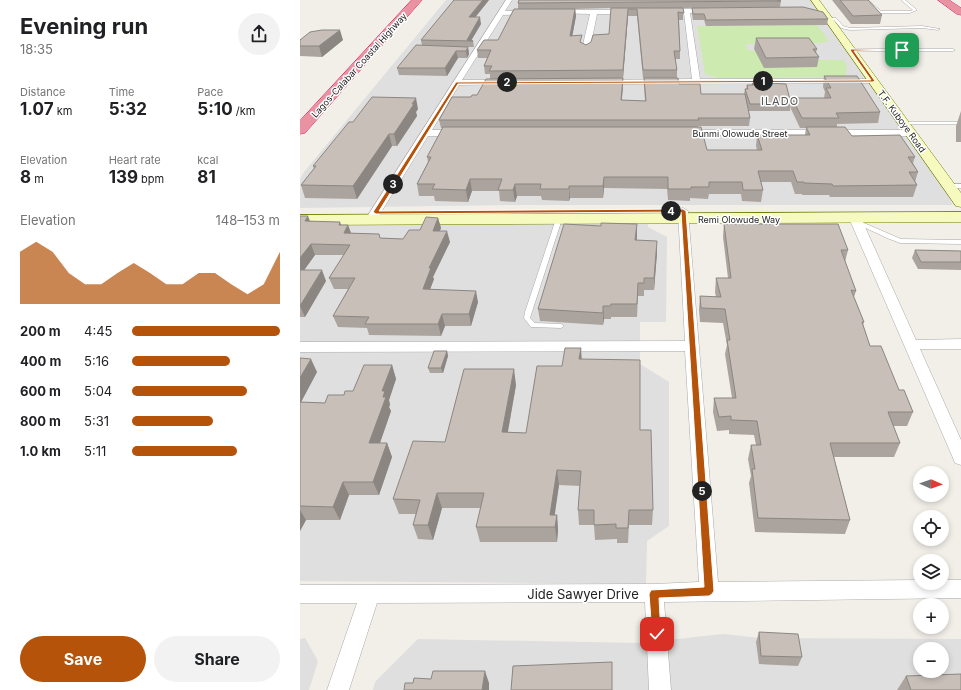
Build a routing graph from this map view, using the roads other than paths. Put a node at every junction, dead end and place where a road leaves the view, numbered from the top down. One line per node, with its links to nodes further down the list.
1 (417, 0): 29 (highway, Lagos-Calabar Coastal Highway)
2 (508, 0): 12 (street)
3 (866, 0): 4 (lane)
4 (903, 0)
5 (943, 0): 17 (highway)
6 (958, 0): 7 (highway)
7 (961, 2)
8 (821, 10): 18 (lane); 20 (main road, T.F. Kuboye Road)
9 (656, 11): 10 (street)
10 (688, 11): 11 (street); 25 (street)
11 (719, 11)
12 (501, 12): 13 (street); 26 (street)
13 (540, 12)
14 (548, 12): 15 (street)
15 (594, 12): 16 (street); 19 (street)
16 (641, 12)
17 (961, 12)
18 (938, 29)
19 (586, 49)
20 (851, 50): 21 (lane); 22 (main road, T.F. Kuboye Road)
21 (953, 50)
22 (873, 81): 25 (street); 28 (main road, T.F. Kuboye Road)
23 (513, 82): 26 (street)
24 (592, 82): 25 (street)
25 (696, 82)
26 (457, 83): 30 (street)
27 (961, 123): 28 (lane)
28 (907, 128): 32 (street, Bunmi Olowude Street); 33 (main road, T.F. Kuboye Road)
29 (300, 130)
30 (425, 133): 31 (street); 39 (street)
31 (465, 133)
32 (672, 133)
33 (948, 186): 34 (lane); 35 (main road, T.F. Kuboye Road)
34 (961, 186)
35 (961, 203)
36 (961, 210): 38 (main road, Remi Olowude Way)
37 (300, 212): 39 (main road, Remi Olowude Way)
38 (683, 215): 39 (main road, Remi Olowude Way); 41 (main road, Remi Olowude Way); 43 (main road, Remi Olowude Way); 48 (street)
39 (374, 216): 41 (main road, Remi Olowude Way); 42 (main road, Remi Olowude Way)
40 (961, 217): 43 (main road, Remi Olowude Way)
41 (559, 219): 45 (lane)
42 (300, 220)
43 (856, 220): 44 (lane); 47 (street)
44 (961, 242)
45 (561, 326)
46 (961, 344): 47 (street)
47 (910, 345): 50 (street)
48 (692, 346): 49 (street); 52 (street)
49 (300, 348)
50 (961, 458)
51 (961, 588): 52 (street, Jide Sawyer Drive)
52 (709, 591): 55 (street, Jide Sawyer Drive)
53 (300, 594): 54 (street, Jide Sawyer Drive)
54 (370, 594): 55 (street, Jide Sawyer Drive); 56 (street)
55 (654, 594): 57 (street)
56 (338, 690)
57 (660, 690)

